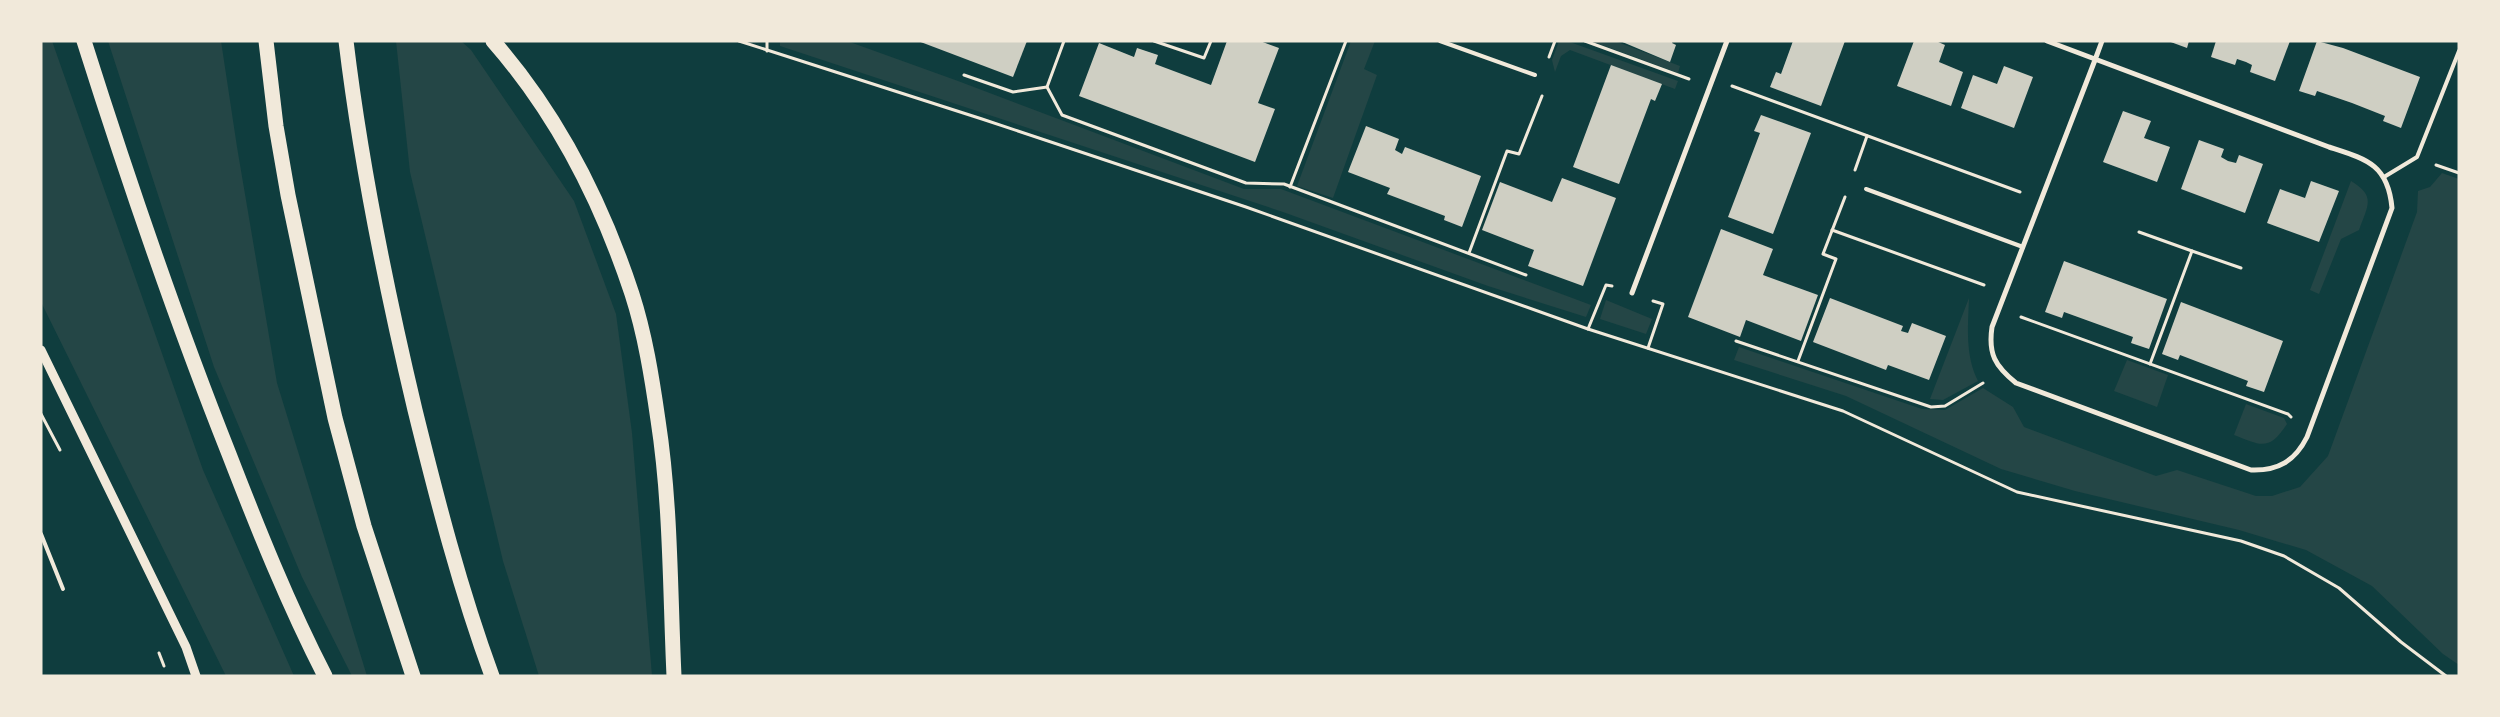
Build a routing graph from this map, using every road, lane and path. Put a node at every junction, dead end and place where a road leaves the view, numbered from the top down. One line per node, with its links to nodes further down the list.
1 (84, 41): 51 (highway)
2 (266, 41): 52 (highway)
3 (346, 41): 53 (highway)
4 (493, 41): 54 (highway)
5 (740, 41): 17 (path)
6 (767, 41): 17 (path)
7 (1064, 41): 25 (path)
8 (1154, 41): 9 (path)
9 (1212, 41)
10 (1346, 41): 28 (path)
11 (1440, 41): 21 (lane)
12 (1554, 41): 20 (path)
13 (1585, 41): 24 (path)
14 (1727, 41): 23 (street)
15 (2047, 41): 19 (street)
16 (2102, 41): 19 (street)
17 (767, 51): 55 (path)
18 (2459, 51): 27 (lane)
19 (2095, 60): 27 (street); 31 (street)
20 (1550, 65)
21 (1535, 75)
22 (964, 76): 25 (path)
23 (1713, 79): 24 (street); 31 (path)
24 (1711, 87): 39 (street)
25 (1047, 88): 28 (path)
26 (1544, 88): 36 (path)
27 (2384, 177): 47 (street)
28 (1290, 187): 36 (path)
29 (1866, 190): 34 (lane)
30 (1846, 194): 32 (path)
31 (2042, 201): 34 (street)
32 (1832, 230): 40 (path); 44 (path)
33 (2139, 232): 35 (path)
34 (2023, 247): 40 (street)
35 (2192, 251): 37 (path); 45 (path)
36 (1469, 253): 38 (path)
37 (2241, 268)
38 (1526, 274)
39 (1632, 293)
40 (2005, 293): 41 (street)
41 (1999, 309): 45 (path); 46 (street)
42 (1736, 341): 44 (path)
43 (41, 350): 50 (street)
44 (1798, 361): 46 (path)
45 (2150, 364): 47 (path)
46 (2002, 371): 47 (street)
47 (2307, 437)
48 (41, 534): 49 (lane)
49 (63, 589)
50 (196, 676)
51 (325, 676)
52 (414, 676)
53 (492, 676)
54 (674, 676)
55 (2446, 676)

